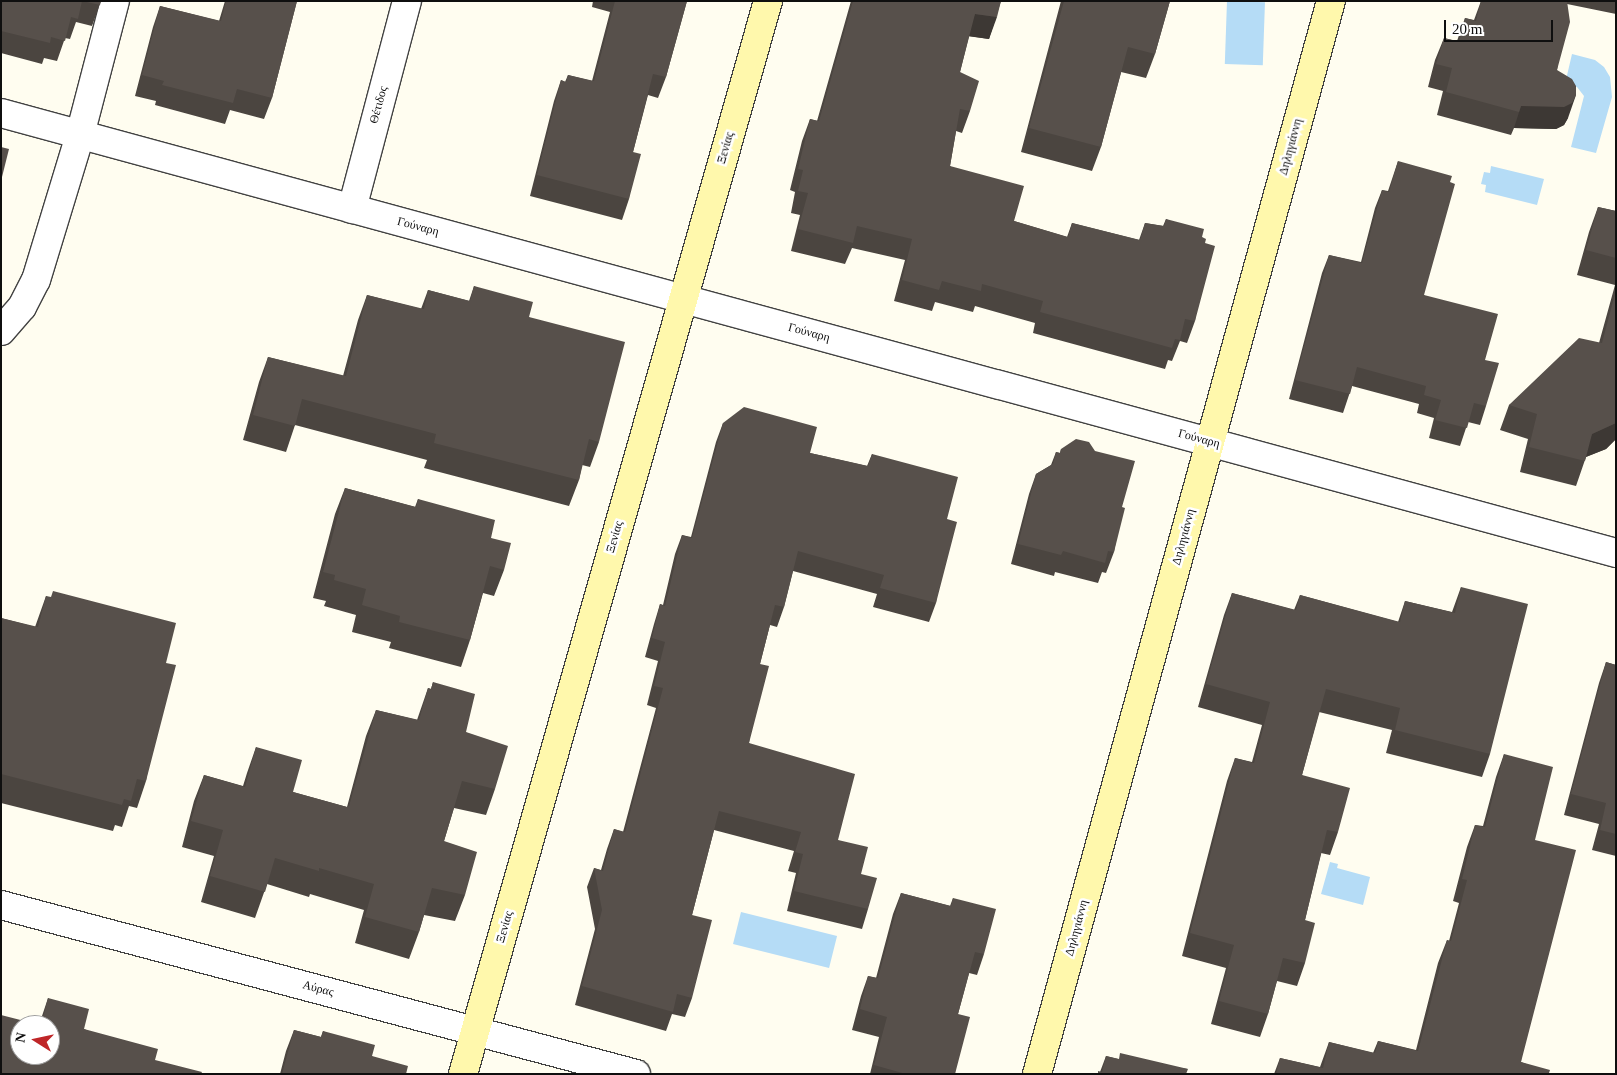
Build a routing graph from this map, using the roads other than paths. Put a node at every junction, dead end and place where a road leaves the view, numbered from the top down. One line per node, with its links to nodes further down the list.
1 (115, 1): 6 (street)
2 (407, 1): 7 (street, Θέτιδος)
3 (768, 1): 8 (street, Ξενίας)
4 (1331, 1): 10 (street, Δηληγιάννη)
5 (1, 113): 6 (street, Γούναρη)
6 (80, 135): 7 (street, Γούναρη); 9 (street)
7 (352, 209): 8 (street, Γούναρη)
8 (683, 299): 10 (street, Γούναρη); 13 (street, Ξενίας)
9 (1, 332)
10 (1210, 442): 11 (street, Γούναρη); 16 (street, Δηληγιάννη)
11 (1616, 553)
12 (1, 905): 13 (street, Αύρας)
13 (475, 1031): 14 (street, Ξενίας); 15 (street, Αύρας)
14 (463, 1074)
15 (636, 1074)
16 (1037, 1074)

